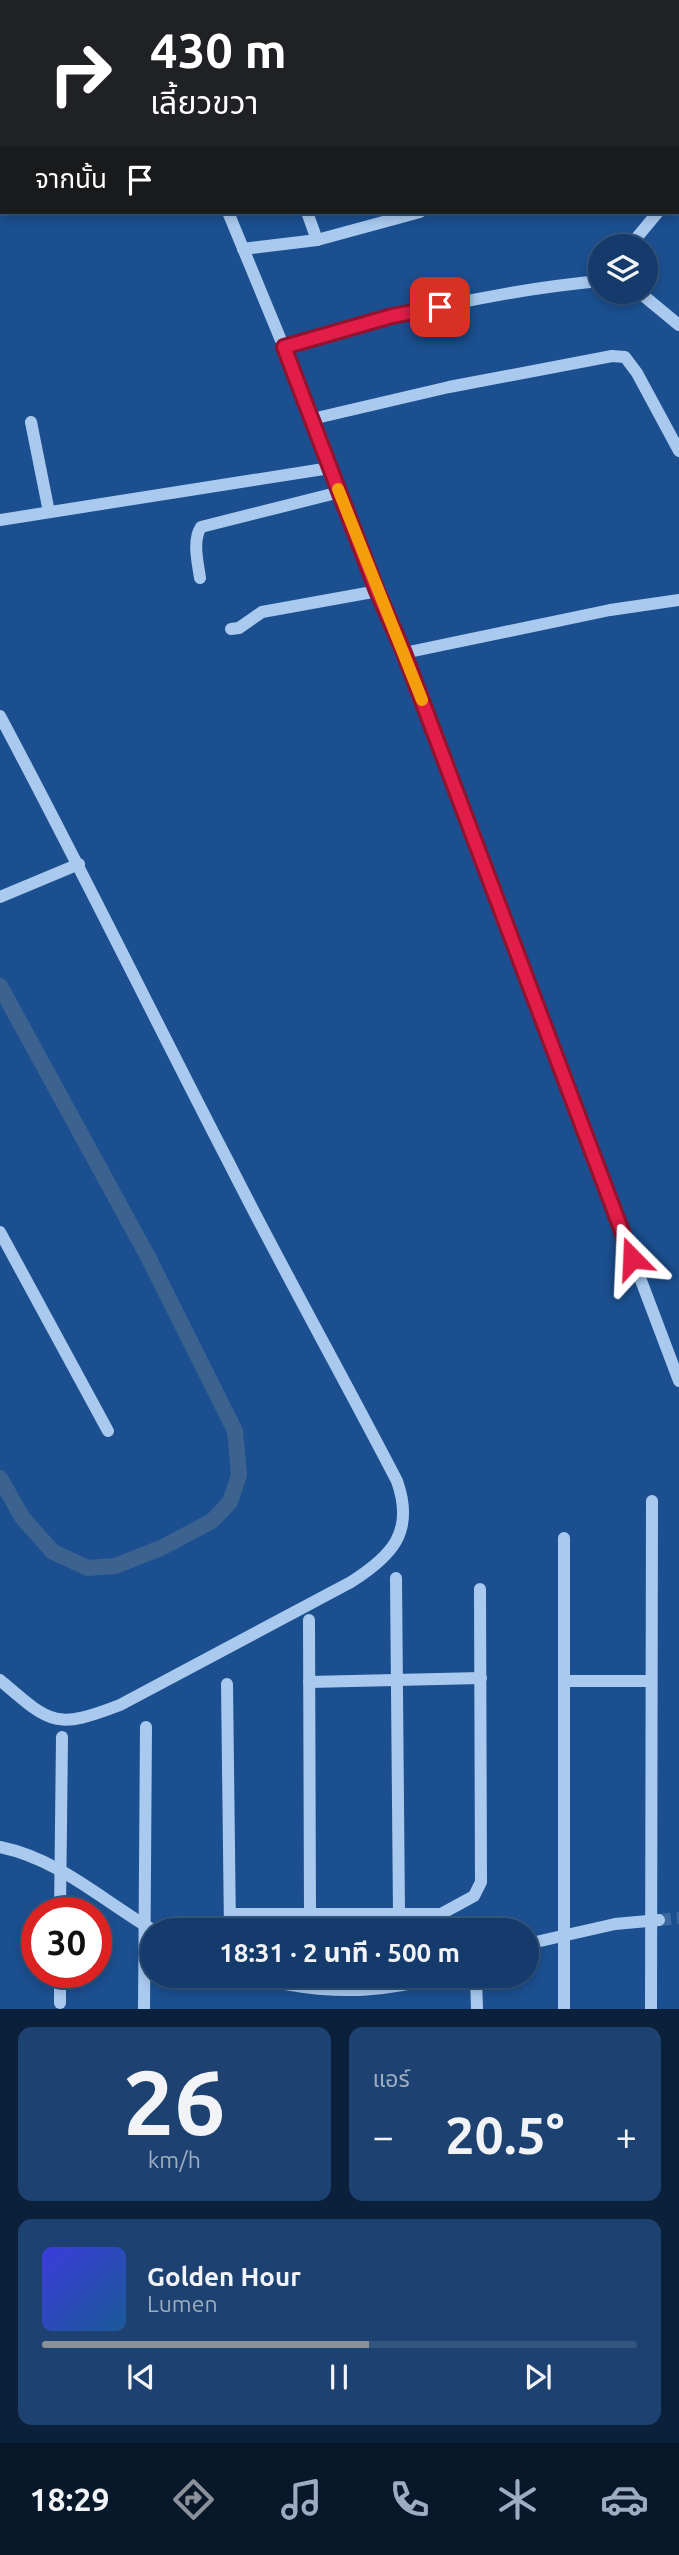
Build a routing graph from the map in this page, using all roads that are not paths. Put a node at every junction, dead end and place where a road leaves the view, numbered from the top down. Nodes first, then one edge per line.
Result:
1 (229, 214) edge
2 (308, 214) edge
3 (412, 214) edge
4 (656, 214) edge
5 (640, 234) edge
6 (317, 240) junction
7 (243, 249) junction
8 (588, 282) edge
9 (654, 304) edge
10 (679, 325) edge
11 (284, 347) junction
12 (312, 419) junction
13 (31, 422) dead end
14 (679, 451) edge
15 (330, 468) junction
16 (340, 492) junction
17 (49, 512) junction
18 (0, 520) edge
19 (200, 578) dead end
20 (377, 591) junction
21 (679, 600) edge
22 (231, 629) dead end
23 (404, 653) junction
24 (0, 716) edge
25 (79, 864) junction
26 (0, 897) edge
27 (0, 1232) edge
28 (679, 1381) edge
29 (108, 1431) dead end
30 (652, 1502) dead end
31 (564, 1538) dead end
32 (396, 1578) dead end
33 (481, 1589) dead end
34 (309, 1620) dead end
35 (481, 1678) junction
36 (0, 1680) edge
37 (397, 1680) junction
38 (564, 1681) junction
39 (651, 1681) junction
40 (309, 1682) junction
41 (227, 1684) dead end
42 (146, 1727) dead end
43 (62, 1737) dead end
44 (0, 1847) edge
45 (59, 1870) junction
46 (60, 1897) edge
47 (230, 1914) junction
48 (310, 1914) junction
49 (399, 1914) junction
50 (441, 1914) junction
51 (149, 1918) edge
52 (230, 1918) edge
53 (444, 1918) edge
54 (655, 1920) junction
55 (140, 1922) edge
56 (563, 1934) junction
57 (539, 1941) edge
58 (60, 1988) edge
59 (145, 1988) edge
60 (308, 1988) edge
61 (376, 1988) edge
62 (475, 1988) edge
63 (60, 2003) dead end
64 (144, 2009) edge
65 (477, 2009) edge
66 (565, 2009) edge
67 (651, 2009) edge

1 - 7 street
2 - 6 street
3 - 6 street
4 - 5 street
6 - 7 street
7 - 11 street
8 - 11 street
9 - 10 street
11 - 12 street
12 - 14 street
12 - 15 street
13 - 17 street
15 - 16 street
15 - 17 street
16 - 19 street
16 - 20 street
17 - 18 street
20 - 22 street
20 - 23 street
21 - 23 street
23 - 28 street
24 - 25 street
25 - 26 street
25 - 36 street
27 - 29 street
30 - 39 street
31 - 38 street
32 - 37 street
33 - 35 street
34 - 40 street
35 - 37 street
35 - 50 street
37 - 40 street
37 - 49 street
38 - 39 street
38 - 56 street
39 - 54 street
40 - 48 street
41 - 47 street
42 - 51 street
43 - 45 street
44 - 45 street
45 - 46 street
45 - 55 street
47 - 48 street
47 - 52 street
48 - 49 street
49 - 50 street
50 - 53 street
54 - 56 street
54 - 67 street
56 - 57 street
56 - 66 street
58 - 63 street
59 - 64 street
60 - 61 street
62 - 65 street

